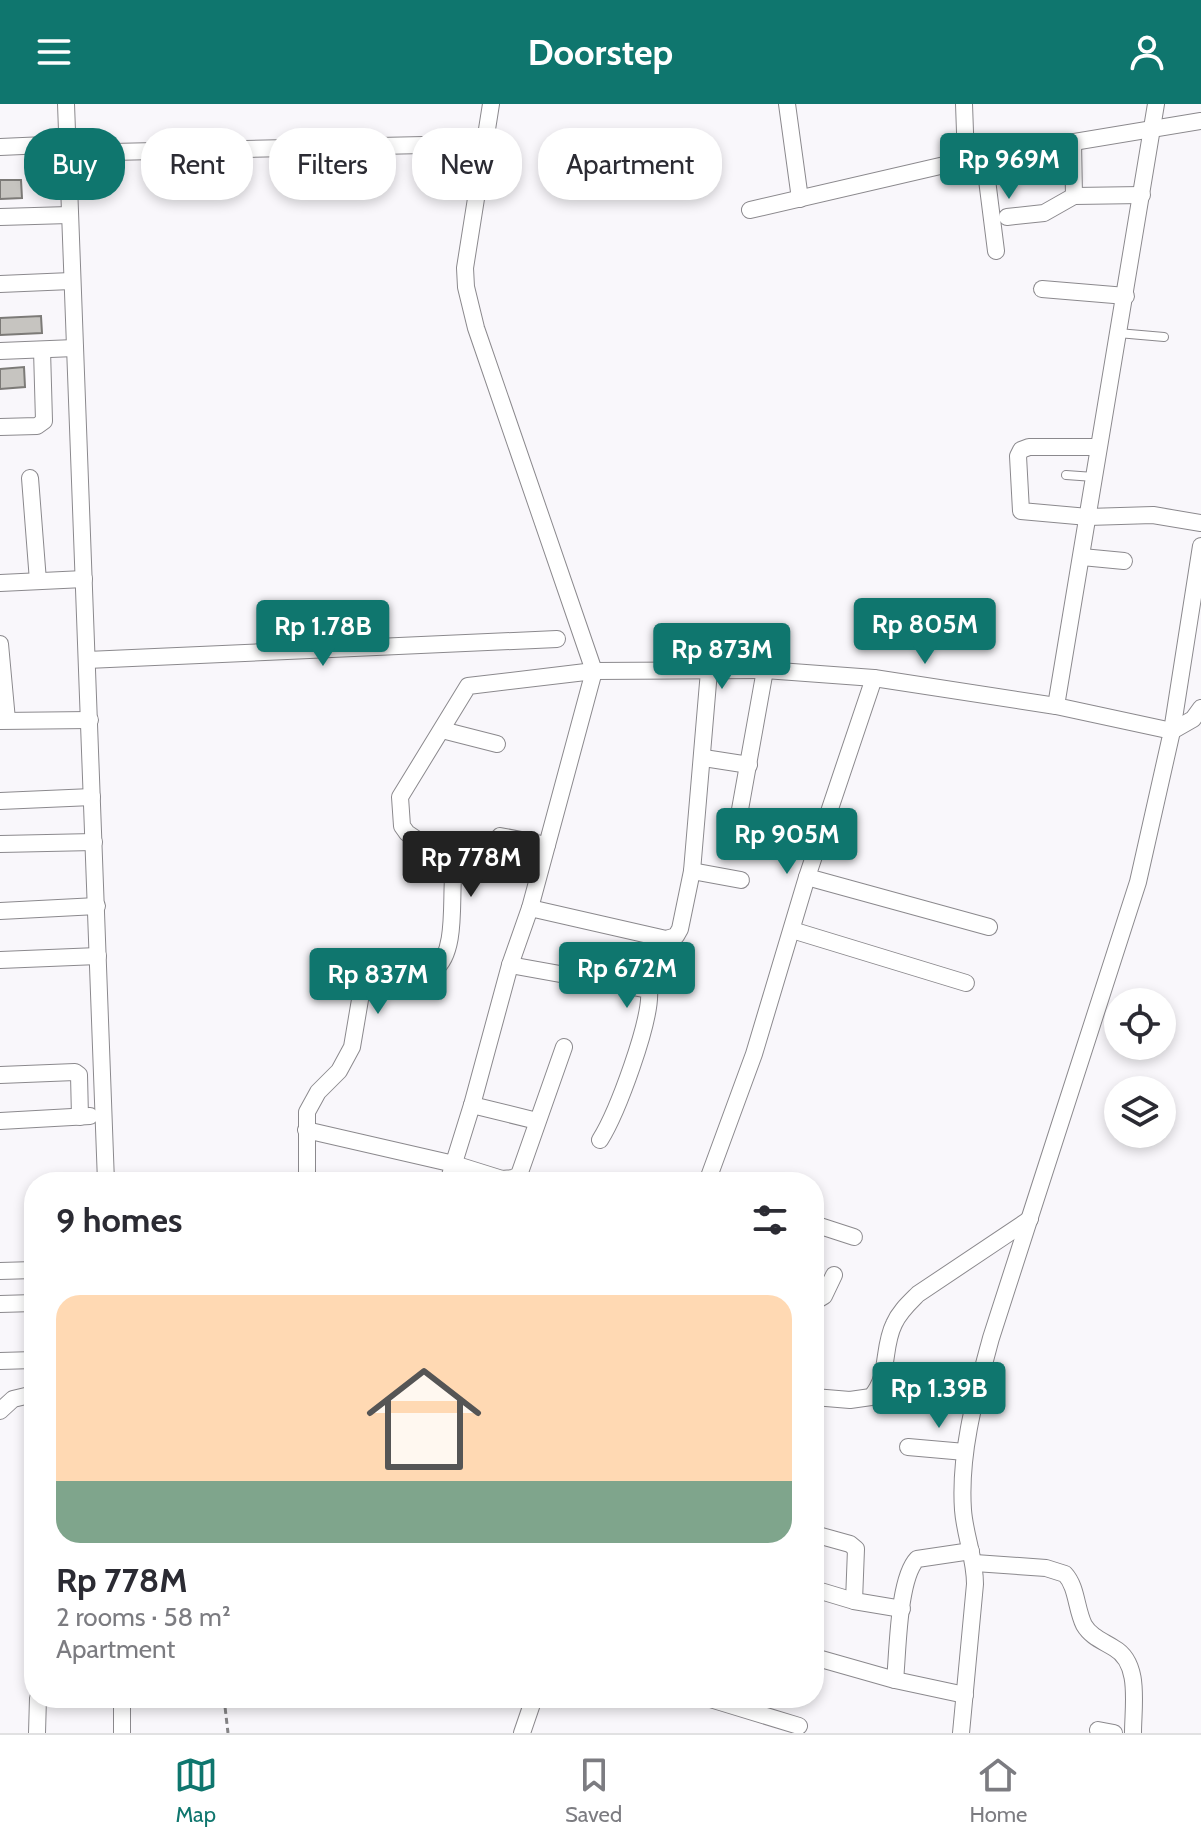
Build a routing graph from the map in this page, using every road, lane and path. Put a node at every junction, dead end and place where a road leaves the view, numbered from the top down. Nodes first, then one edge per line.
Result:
1 (66, 104) edge
2 (491, 104) edge
3 (787, 104) edge
4 (964, 104) edge
5 (1156, 104) edge
6 (1201, 121) edge
7 (67, 128) edge
8 (1151, 130) junction
9 (1073, 142) junction
10 (412, 145) edge
11 (0, 147) edge
12 (24, 147) edge
13 (125, 148) edge
14 (984, 156) junction
15 (966, 160) junction
16 (1142, 195) junction
17 (1074, 196) junction
18 (800, 199) junction
19 (69, 200) edge
20 (750, 210) dead end
21 (69, 215) junction
22 (0, 217) edge
23 (1007, 217) dead end
24 (996, 251) dead end
25 (71, 281) junction
26 (0, 284) edge
27 (1042, 289) dead end
28 (1126, 296) junction
29 (1118, 333) junction
30 (1164, 337) dead end
31 (75, 348) junction
32 (42, 350) junction
33 (0, 351) edge
34 (0, 427) edge
35 (1098, 447) junction
36 (1066, 475) dead end
37 (1094, 477) junction
38 (30, 478) dead end
39 (1088, 517) junction
40 (1201, 523) edge
41 (1201, 546) edge
42 (1082, 557) junction
43 (1124, 561) dead end
44 (84, 579) junction
45 (38, 581) junction
46 (0, 583) edge
47 (557, 639) dead end
48 (0, 644) edge
49 (87, 660) junction
50 (765, 670) junction
51 (594, 671) junction
52 (709, 671) junction
53 (863, 677) junction
54 (1056, 706) junction
55 (1201, 708) edge
56 (4, 720) edge
57 (90, 720) junction
58 (442, 730) junction
59 (1172, 731) junction
60 (497, 744) dead end
61 (704, 758) junction
62 (749, 765) junction
63 (92, 797) junction
64 (0, 801) edge
65 (500, 836) dead end
66 (94, 842) junction
67 (734, 843) dead end
68 (0, 844) edge
69 (547, 845) junction
70 (692, 871) junction
71 (807, 877) junction
72 (741, 880) dead end
73 (97, 906) junction
74 (530, 908) junction
75 (0, 911) edge
76 (989, 927) dead end
77 (792, 930) junction
78 (98, 956) junction
79 (0, 960) edge
80 (510, 965) junction
81 (966, 983) dead end
82 (564, 1047) dead end
83 (0, 1075) edge
84 (472, 1105) junction
85 (103, 1116) junction
86 (80, 1117) junction
87 (0, 1121) edge
88 (537, 1121) junction
89 (306, 1130) junction
90 (600, 1140) dead end
91 (454, 1164) junction
92 (106, 1172) edge
93 (307, 1172) edge
94 (451, 1172) edge
95 (480, 1172) edge
96 (519, 1172) edge
97 (711, 1172) edge
98 (1030, 1219) junction
99 (824, 1227) edge
100 (854, 1237) dead end
101 (24, 1270) edge
102 (0, 1271) edge
103 (834, 1275) dead end
104 (824, 1296) edge
105 (24, 1303) edge
106 (0, 1304) edge
107 (24, 1360) edge
108 (0, 1361) edge
109 (24, 1396) edge
110 (824, 1398) edge
111 (0, 1411) edge
112 (908, 1447) dead end
113 (965, 1452) junction
114 (824, 1537) edge
115 (973, 1557) junction
116 (824, 1592) edge
117 (854, 1601) junction
118 (902, 1609) junction
119 (824, 1660) edge
120 (895, 1680) junction
121 (965, 1695) junction
122 (38, 1708) edge
123 (122, 1708) edge
124 (225, 1708) edge
125 (532, 1708) edge
126 (740, 1708) edge
127 (799, 1726) dead end
128 (526, 1732) edge
129 (37, 1733) edge
130 (122, 1733) edge
131 (228, 1733) edge
132 (961, 1733) edge
133 (1133, 1733) edge

1 - 7 street
2 - 51 street
3 - 18 street
4 - 15 street
5 - 8 street
6 - 8 street
8 - 9 street
8 - 16 street
9 - 14 street
9 - 17 street
10 - 13 street
11 - 12 street
14 - 15 street
14 - 24 street
15 - 18 street
16 - 17 street
16 - 28 street
17 - 23 street
18 - 20 street
19 - 21 street
21 - 22 street
21 - 25 street
25 - 26 street
25 - 31 street
27 - 28 street
28 - 29 street
29 - 30 lane
29 - 35 street
31 - 32 street
31 - 44 street
32 - 33 street
32 - 34 street
35 - 37 street
35 - 39 street
36 - 37 lane
37 - 39 street
38 - 45 street
39 - 40 street
39 - 42 street
41 - 59 street
42 - 43 street
42 - 54 street
44 - 45 street
44 - 49 street
45 - 46 street
47 - 49 street
48 - 56 street
49 - 57 street
50 - 52 street
50 - 53 street
50 - 62 street
51 - 52 street
51 - 58 street
51 - 69 street
52 - 61 street
53 - 54 street
53 - 71 street
54 - 59 street
55 - 59 street
56 - 57 street
57 - 63 street
58 - 60 street
58 - 89 street
59 - 98 street
61 - 62 street
61 - 70 street
62 - 67 street
63 - 64 street
63 - 66 street
65 - 69 street
66 - 68 street
66 - 73 street
69 - 74 street
70 - 72 street
70 - 74 street
71 - 76 street
71 - 77 street
73 - 75 street
73 - 78 street
74 - 80 street
77 - 81 street
77 - 97 street
78 - 79 street
78 - 85 street
80 - 84 street
80 - 90 street
82 - 88 street
83 - 86 street
84 - 88 street
84 - 91 street
85 - 86 street
85 - 92 street
86 - 87 street
88 - 96 street
89 - 91 street
89 - 93 street
91 - 94 street
91 - 95 street
98 - 110 street
98 - 113 street
99 - 100 street
101 - 102 street
103 - 104 street
105 - 106 street
107 - 108 street
109 - 111 street
112 - 113 street
113 - 115 street
114 - 117 street
115 - 118 street
115 - 121 street
115 - 133 street
116 - 117 street
117 - 118 street
118 - 120 street
119 - 120 street
120 - 121 street
121 - 132 street
122 - 129 street
123 - 130 street
124 - 131 path
125 - 128 street
126 - 127 street

